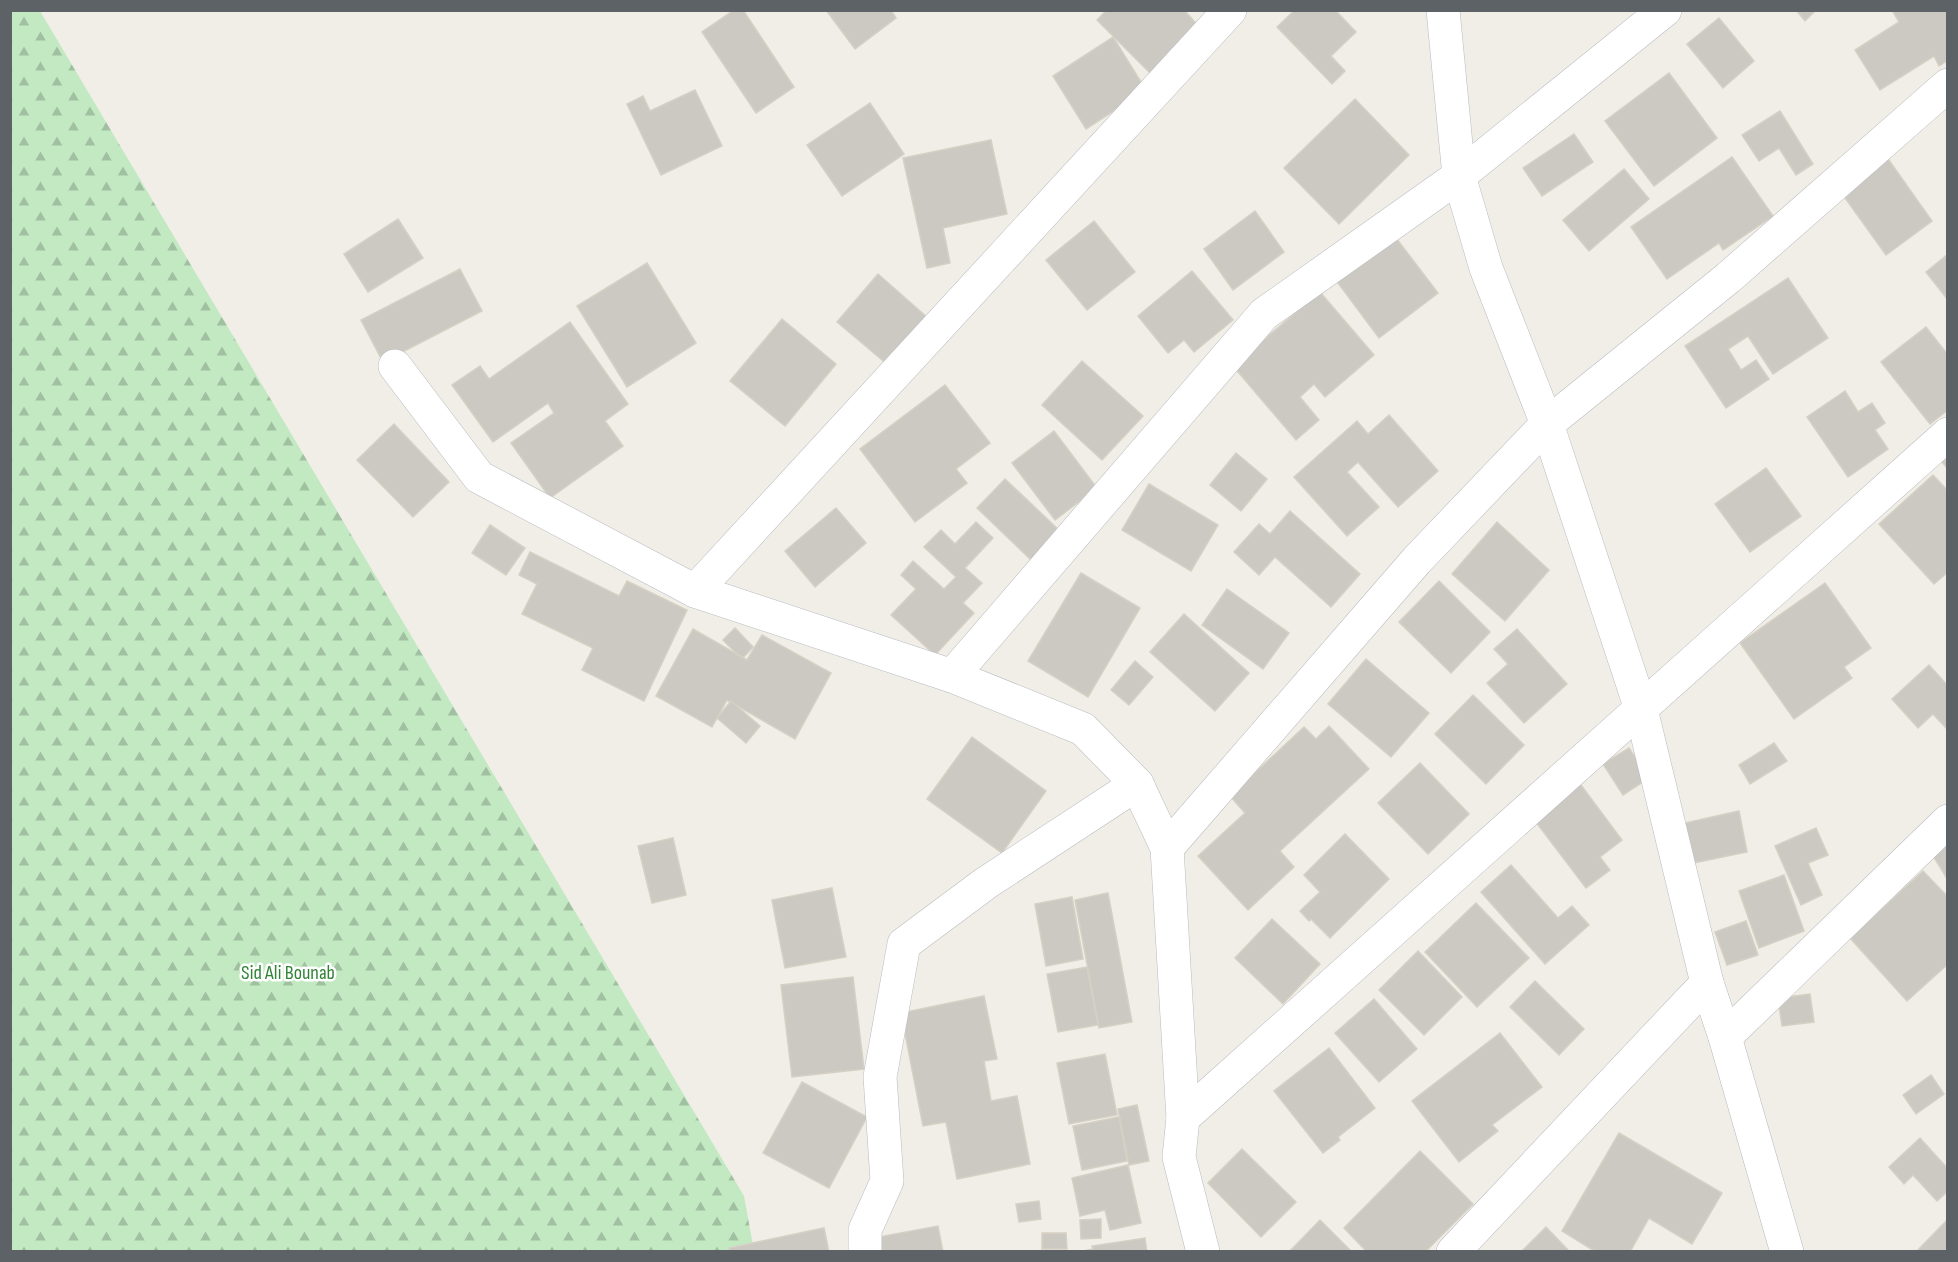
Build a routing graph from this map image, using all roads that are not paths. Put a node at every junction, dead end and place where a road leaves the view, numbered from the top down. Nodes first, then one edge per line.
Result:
1 (1230, 10) edge
2 (1443, 10) edge
3 (1665, 10) edge
4 (1947, 85) edge
5 (1459, 176) junction
6 (395, 366) dead end
7 (1547, 423) junction
8 (1947, 434) edge
9 (695, 591) junction
10 (952, 676) junction
11 (1641, 709) junction
12 (1137, 784) junction
13 (1947, 821) edge
14 (1167, 848) junction
15 (1707, 982) junction
16 (1725, 1036) junction
17 (1183, 1118) junction
18 (865, 1251) edge
19 (1203, 1251) edge
20 (1453, 1251) edge
21 (1787, 1251) edge

1 - 9 street
2 - 5 street
3 - 5 street
4 - 7 street
5 - 7 street
5 - 10 street
6 - 9 street
7 - 11 street
7 - 14 street
8 - 11 street
9 - 10 street
10 - 12 street
11 - 15 street
11 - 17 street
12 - 14 street
12 - 18 street
13 - 16 street
14 - 17 street
15 - 16 street
15 - 20 street
16 - 21 street
17 - 19 street

